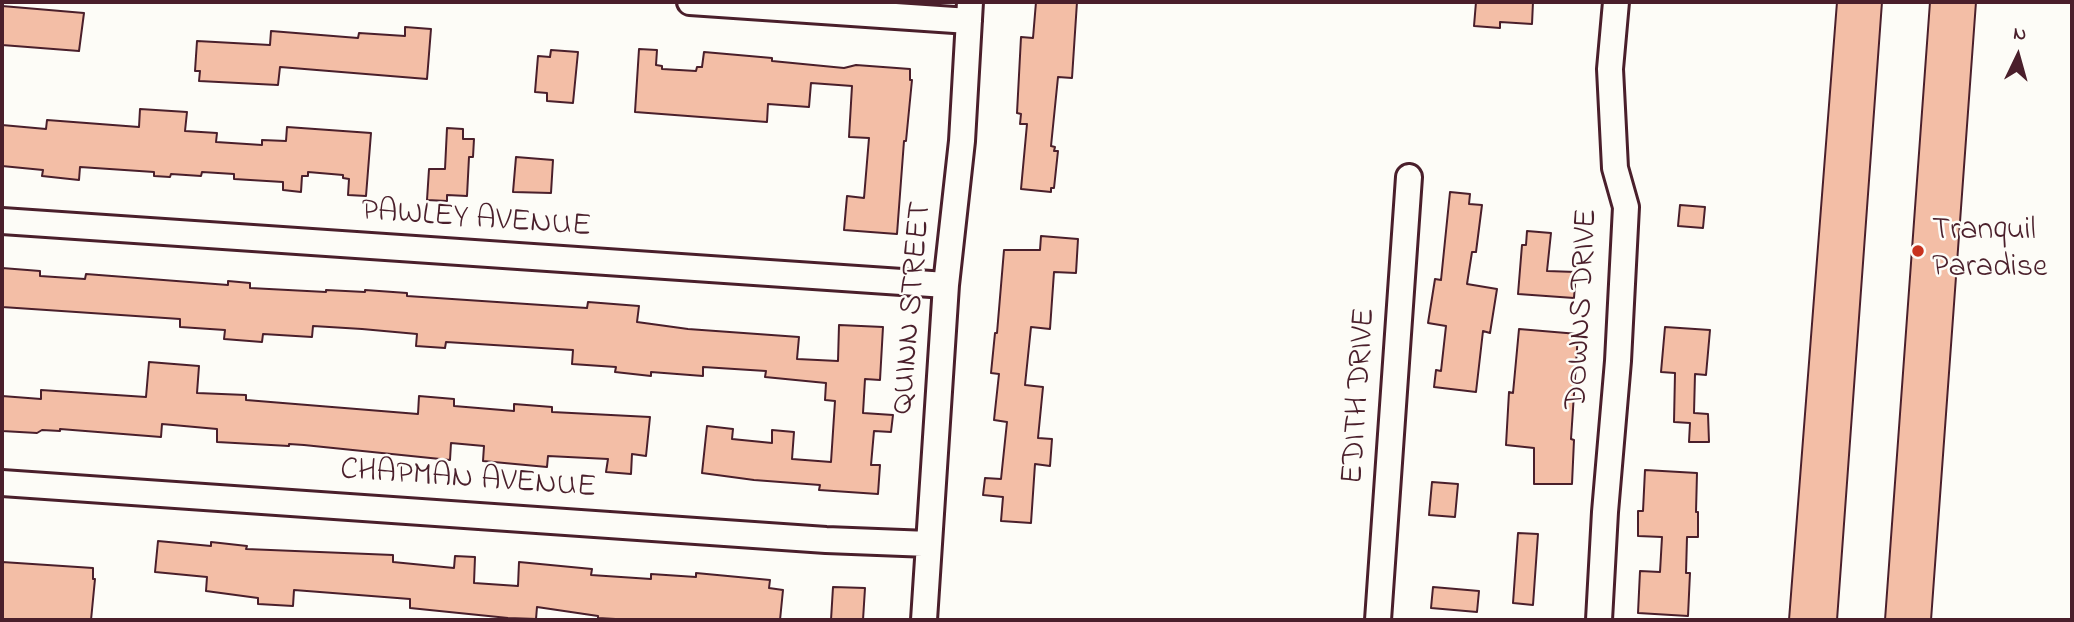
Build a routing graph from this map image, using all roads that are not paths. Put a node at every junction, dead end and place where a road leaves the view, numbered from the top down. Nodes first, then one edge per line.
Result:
1 (690, 2) edge
2 (1616, 2) edge
3 (970, 11) edge
4 (1409, 177) dead end
5 (2, 221) edge
6 (946, 285) junction
7 (2, 483) edge
8 (929, 544) junction
9 (924, 620) edge
10 (1378, 620) edge
11 (1599, 620) edge

1 - 3 street
2 - 11 street, DOWNS DRIVE
3 - 6 street, QUINN STREET
4 - 10 street, EDITH DRIVE
5 - 6 street, PAWLEY AVENUE
6 - 8 street, QUINN STREET
7 - 8 street, CHAPMAN AVENUE
8 - 9 street, QUINN STREET

